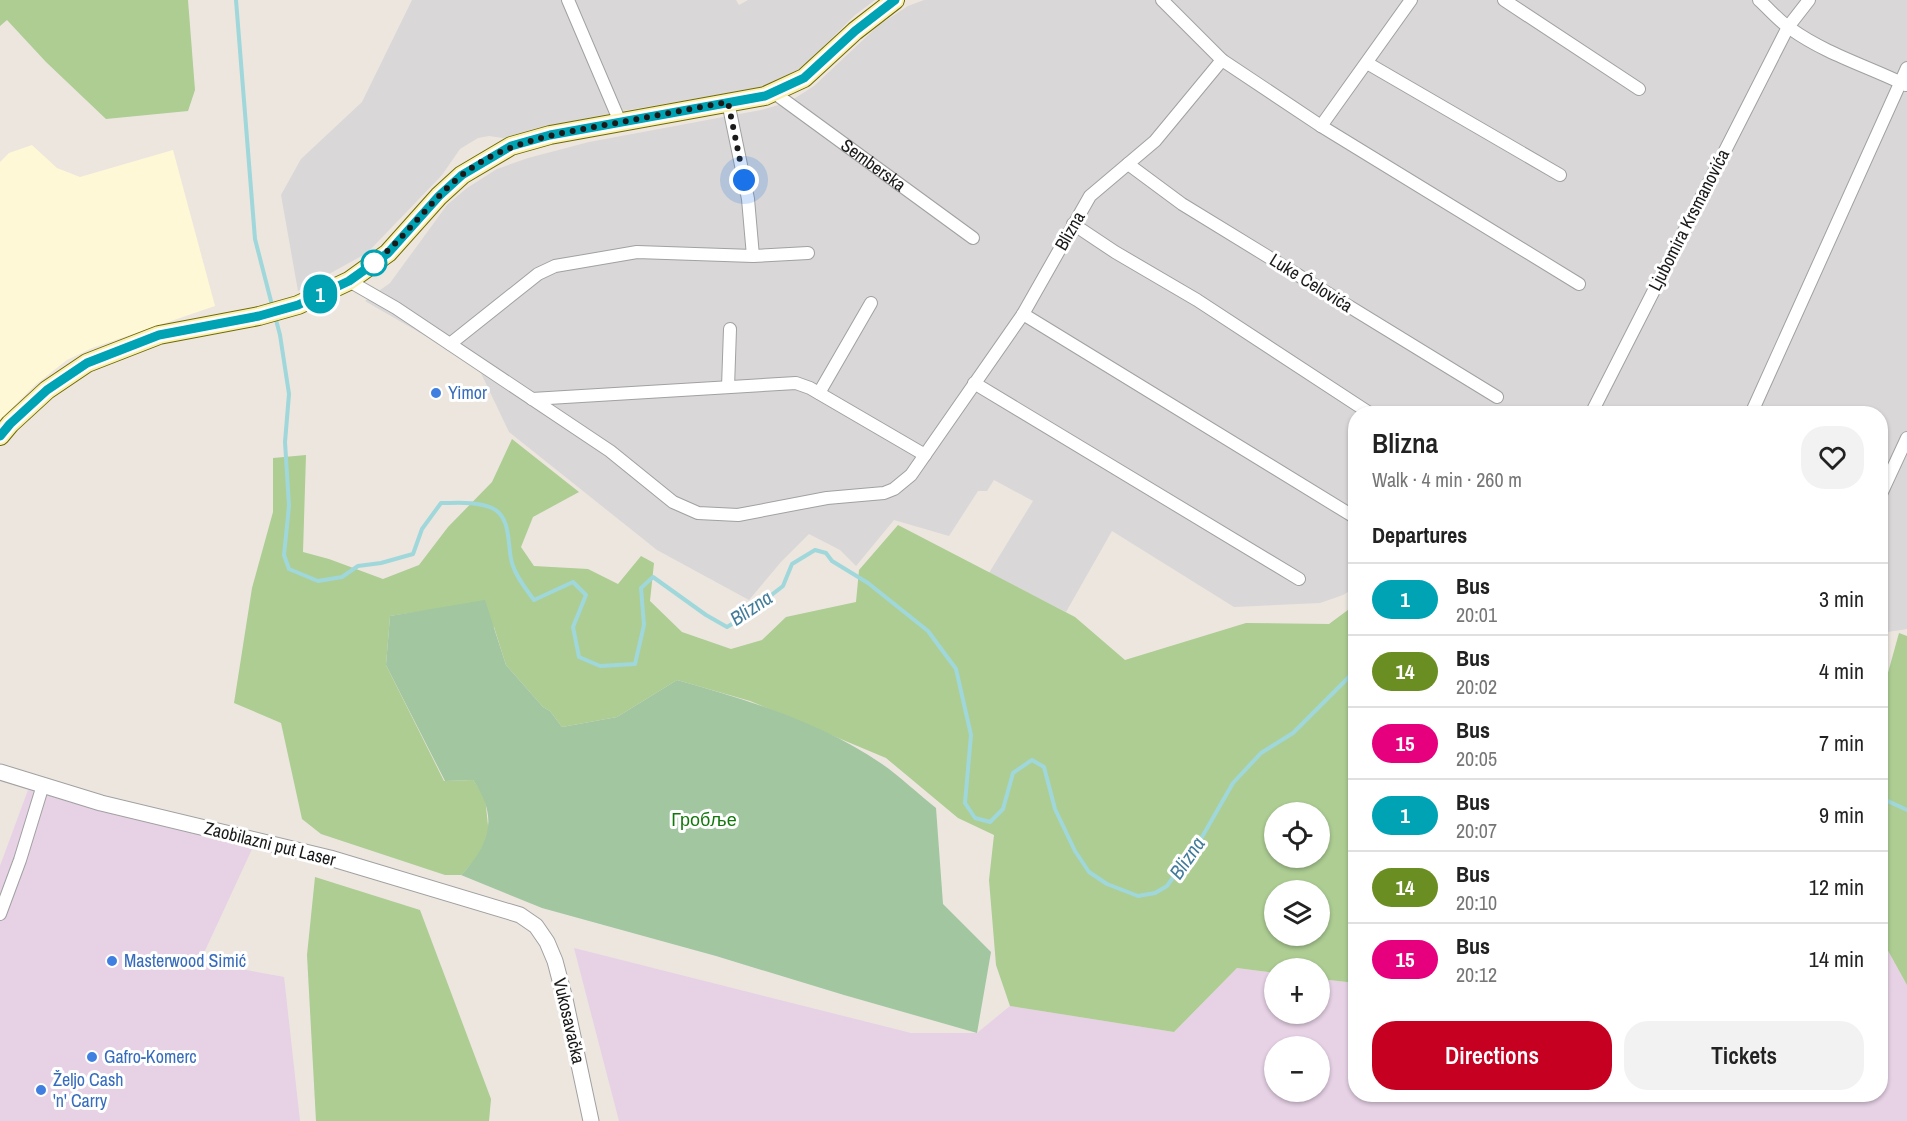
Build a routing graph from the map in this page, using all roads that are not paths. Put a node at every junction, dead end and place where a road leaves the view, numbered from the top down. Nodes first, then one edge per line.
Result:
1 (568, 0) edge
2 (895, 0) edge
3 (1162, 0) edge
4 (1411, 0) edge
5 (1504, 0) edge
6 (1760, 0) edge
7 (1809, 0) edge
8 (1788, 27) junction
9 (1222, 60) junction
10 (1367, 63) junction
11 (1907, 68) edge
12 (1904, 84) edge
13 (1639, 89) dead end
14 (773, 92) junction
15 (728, 102) junction
16 (620, 122) junction
17 (1321, 126) junction
18 (1128, 164) junction
19 (1560, 175) dead end
20 (1073, 224) junction
21 (973, 238) dead end
22 (808, 253) dead end
23 (753, 256) junction
24 (349, 281) junction
25 (1579, 284) dead end
26 (871, 303) dead end
27 (1023, 314) junction
28 (730, 329) dead end
29 (450, 344) junction
30 (974, 383) junction
31 (728, 387) junction
32 (819, 393) junction
33 (1497, 398) dead end
34 (531, 399) junction
35 (1359, 406) edge
36 (1595, 406) edge
37 (1755, 406) edge
38 (0, 436) edge
39 (1907, 438) edge
40 (925, 455) junction
41 (1888, 479) edge
42 (1348, 513) edge
43 (1299, 579) dead end
44 (0, 772) edge
45 (43, 785) junction
46 (0, 914) edge
47 (536, 926) joint
48 (591, 1121) edge

1 - 16 street
2 - 14 main road
3 - 9 street
4 - 10 street
5 - 13 street
6 - 8 street
7 - 8 street, Ljubomira Krsmanovića
8 - 12 street
8 - 36 street, Ljubomira Krsmanovića
9 - 17 street
9 - 18 street, Blizna
10 - 17 street
10 - 19 street
11 - 12 street
12 - 37 street
14 - 15 main road
14 - 21 street, Semberska
15 - 16 main road
15 - 23 street
16 - 24 main road
17 - 25 street
18 - 20 street, Blizna
18 - 33 street, Luke Ćelovića
20 - 27 street, Blizna
20 - 35 street
22 - 23 street
23 - 29 street
24 - 29 street, Blizna
24 - 38 main road
26 - 32 street
27 - 30 street, Blizna
27 - 42 street
28 - 31 street
29 - 34 street, Blizna
30 - 40 street, Blizna
30 - 43 street
31 - 32 street
31 - 34 street
32 - 40 street
34 - 40 street, Blizna
39 - 41 street
44 - 45 street, Zaobilazni put Laser
45 - 46 street
45 - 47 street, Zaobilazni put Laser
47 - 48 street, Vukosavačka

